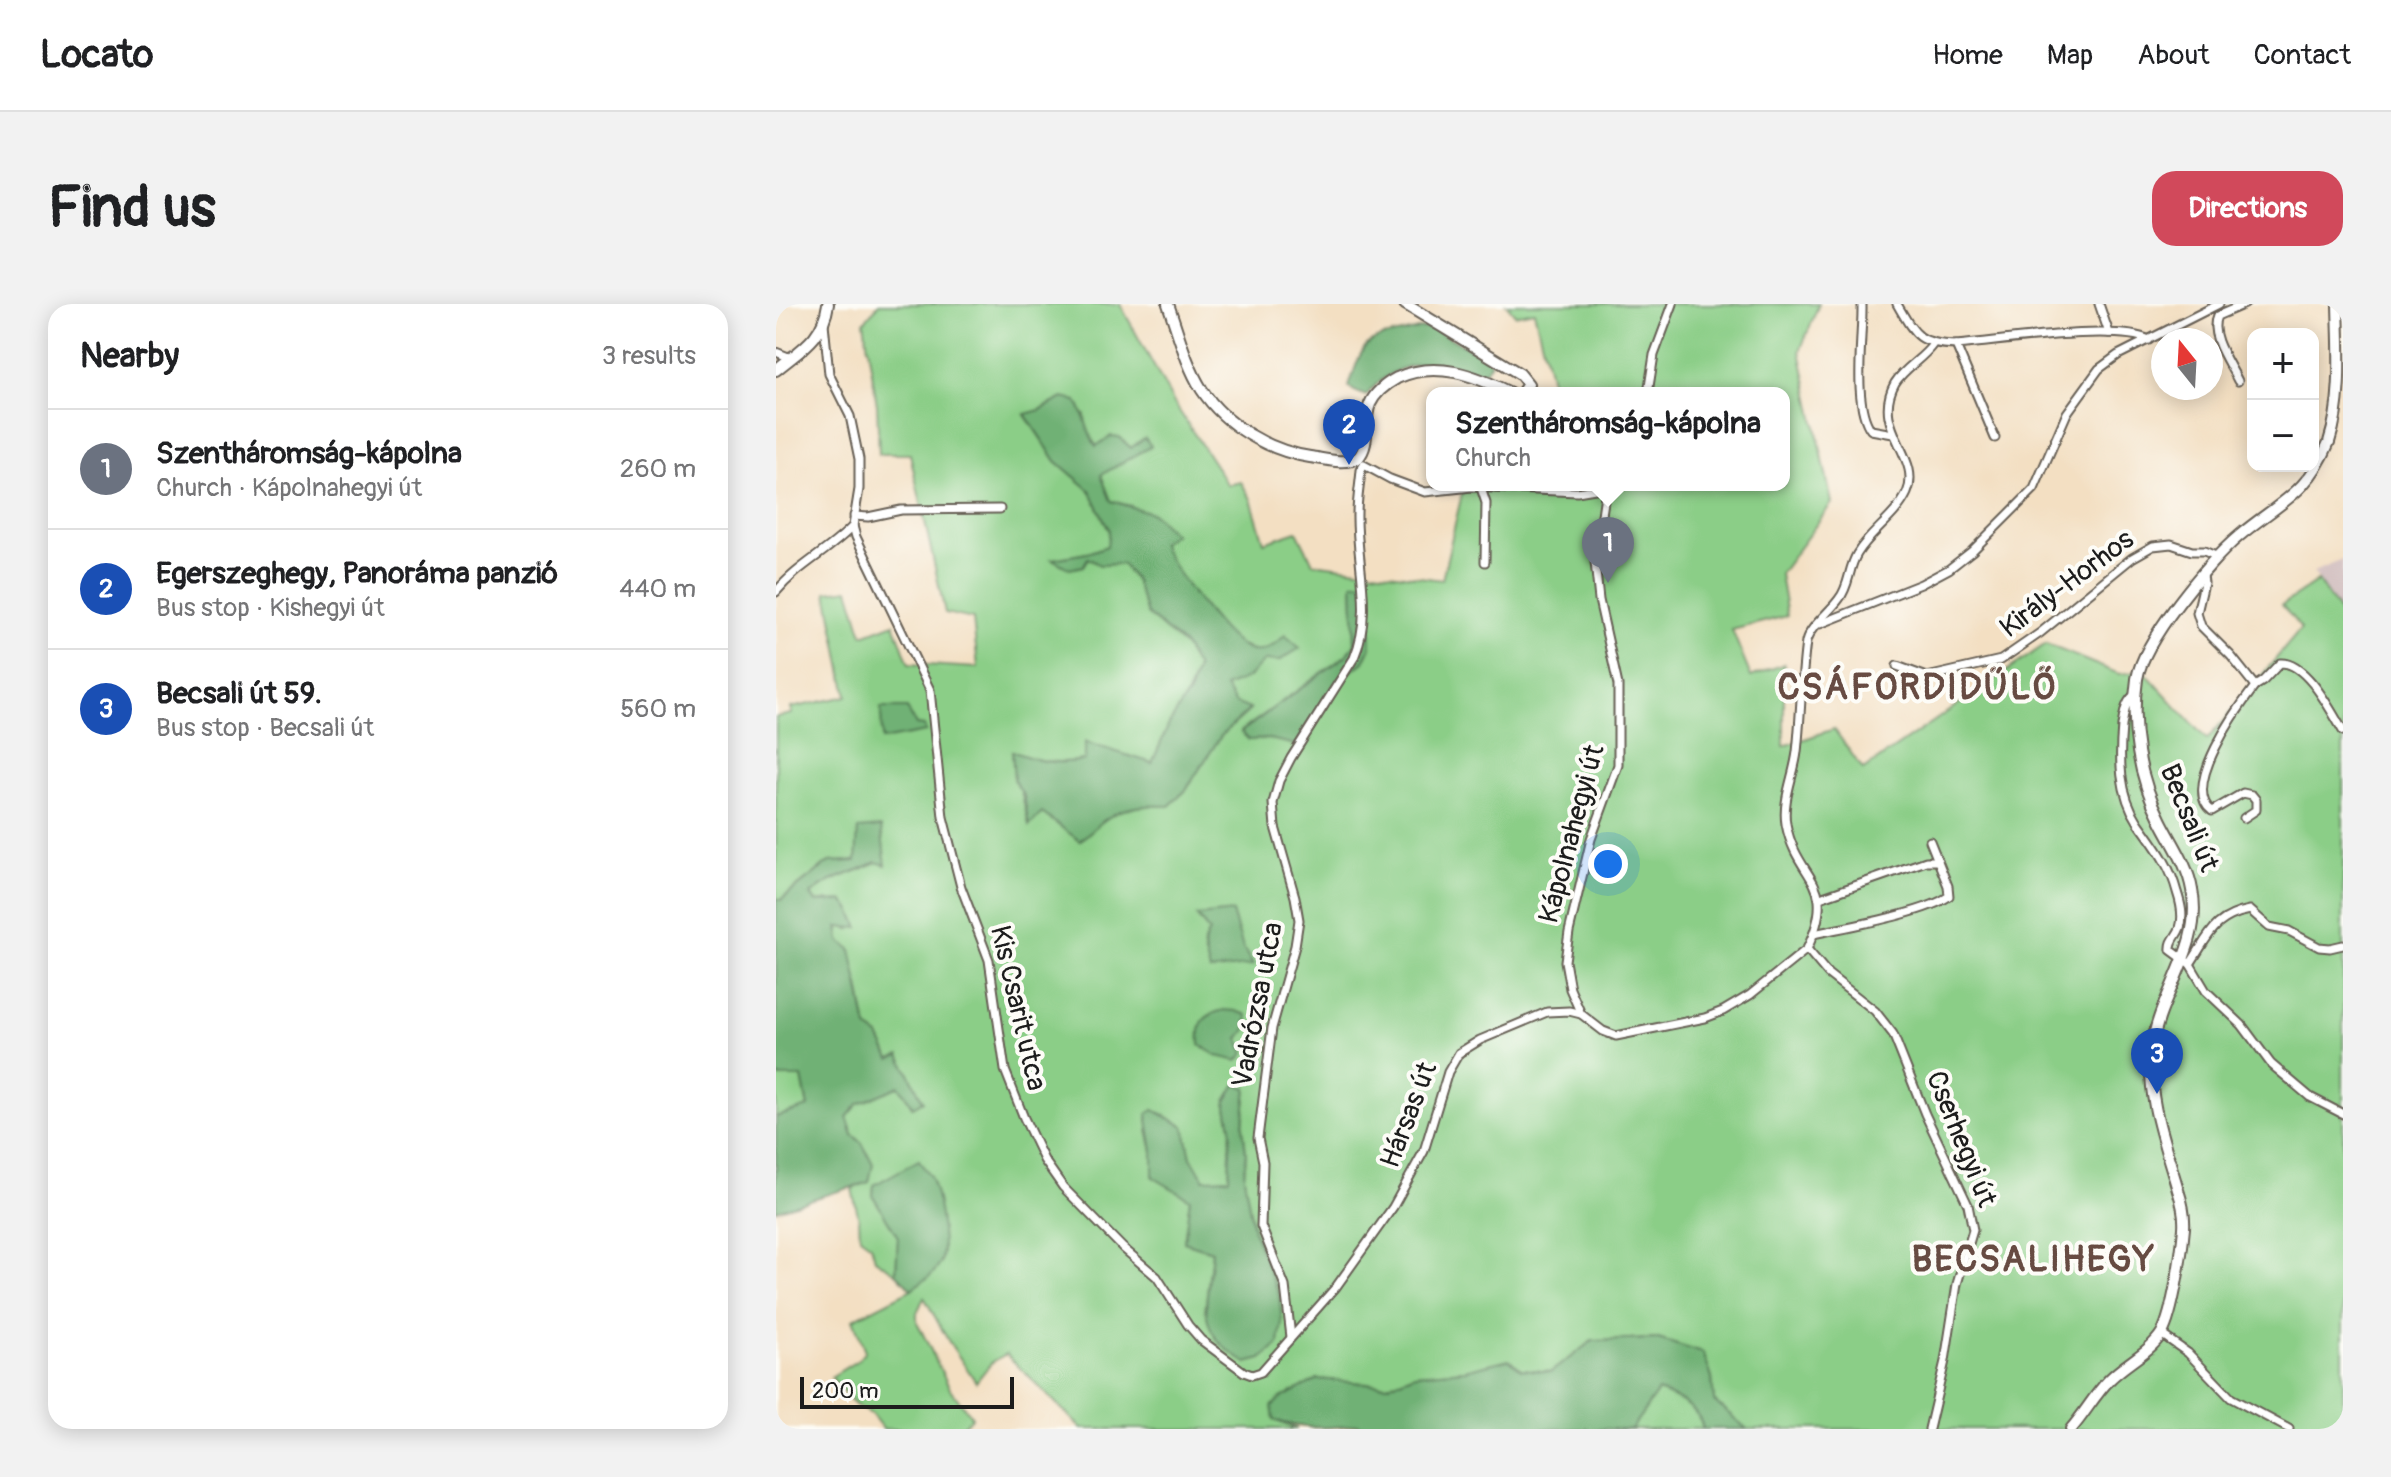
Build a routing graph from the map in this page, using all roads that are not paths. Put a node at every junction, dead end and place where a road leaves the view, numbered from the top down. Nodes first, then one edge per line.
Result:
1 (828, 304) edge
2 (1168, 304) edge
3 (1405, 304) edge
4 (1673, 304) edge
5 (1862, 304) edge
6 (1897, 304) edge
7 (2099, 304) edge
8 (2219, 304) edge
9 (2245, 304) edge
10 (2338, 304) edge
11 (824, 323) junction
12 (2109, 333) junction
13 (2149, 340) junction
14 (1933, 344) junction
15 (1956, 345) junction
16 (776, 352) edge
17 (791, 358) junction
18 (776, 370) edge
19 (2238, 381) dead end
20 (1497, 387) edge
21 (1526, 387) edge
22 (1649, 387) edge
23 (1893, 434) junction
24 (1995, 438) dead end
25 (1361, 462) junction
26 (1439, 491) edge
27 (1482, 491) edge
28 (1553, 491) edge
29 (1583, 491) edge
30 (1607, 491) edge
31 (1000, 509) dead end
32 (854, 516) junction
33 (853, 526) junction
34 (2218, 557) junction
35 (1485, 562) dead end
36 (2203, 575) junction
37 (776, 592) edge
38 (1818, 625) junction
39 (1897, 666) dead end
40 (2255, 686) junction
41 (2136, 694) junction
42 (2343, 731) edge
43 (2244, 818) dead end
44 (1930, 841) dead end
45 (1938, 861) junction
46 (1820, 898) junction
47 (1814, 934) junction
48 (2343, 945) edge
49 (1807, 949) junction
50 (2186, 962) junction
51 (1581, 1014) junction
52 (2343, 1114) edge
53 (2161, 1334) junction
54 (1291, 1337) junction
55 (1929, 1429) edge
56 (2071, 1429) edge
57 (2289, 1429) edge

1 - 11 main road
2 - 25 main road
3 - 21 main road
4 - 22 street
5 - 23 street
6 - 14 street
7 - 12 street
8 - 13 street
9 - 19 street
10 - 34 main road, Becsali út
11 - 17 main road
11 - 32 street
12 - 13 street
12 - 15 street
13 - 38 street
14 - 15 street
14 - 23 street
15 - 24 street
16 - 17 street
17 - 18 main road
20 - 25 main road
23 - 38 street
25 - 26 street
25 - 54 street, Vadrózsa utca
27 - 35 street
28 - 29 street
30 - 51 street, Kápolnahegyi út
31 - 32 street
32 - 33 street
33 - 37 street
33 - 54 street, Kis Csarit utca
34 - 36 main road, Becsali út
34 - 39 street, Király-Horhos
36 - 40 street
36 - 41 main road, Becsali út
38 - 46 street
40 - 42 street
40 - 43 street
41 - 50 main road, Becsali út
41 - 50 street, Becsali út
44 - 45 street
45 - 46 street
45 - 47 street
46 - 47 street
47 - 49 street
48 - 50 street
49 - 51 street
49 - 55 street, Cserhegyi út
50 - 52 street
50 - 53 main road, Becsali út
51 - 54 street, Hársas út
53 - 56 main road
53 - 57 street

